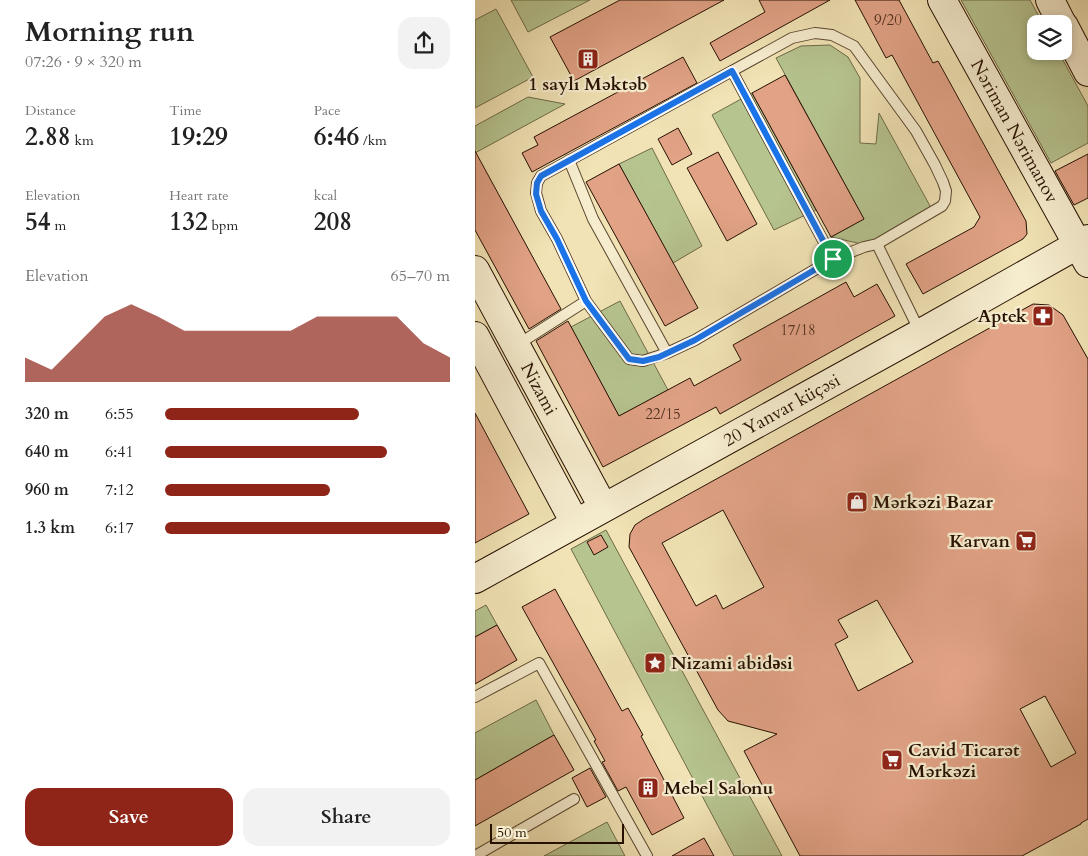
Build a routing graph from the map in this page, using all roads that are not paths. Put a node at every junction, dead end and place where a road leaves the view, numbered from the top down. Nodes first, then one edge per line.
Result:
1 (942, 0) edge
2 (1049, 0) edge
3 (1057, 15) edge
4 (1072, 42) edge
5 (732, 71) junction
6 (1088, 72) edge
7 (569, 160) junction
8 (877, 244) junction
9 (1085, 249) edge
10 (833, 259) junction
11 (475, 270) edge
12 (586, 301) junction
13 (921, 333) junction
14 (475, 336) edge
15 (516, 346) junction
16 (667, 353) junction
17 (603, 508) junction
18 (575, 523) junction
19 (475, 579) edge
20 (475, 697) edge
21 (575, 799) dead end
22 (475, 856) edge
23 (647, 856) edge

1 - 9 street, Nəriman Nərimanov
2 - 3 street
4 - 6 street
5 - 7 lane
5 - 8 lane
5 - 10 lane
7 - 12 lane
7 - 16 lane
8 - 10 lane
8 - 13 lane
9 - 13 street, 20 Yanvar küçəsi
10 - 16 lane
11 - 15 street, Nizami
12 - 15 lane
12 - 16 lane
13 - 17 street, 20 Yanvar küçəsi
14 - 18 street, Nizami
15 - 17 street, Nizami
17 - 18 street, 20 Yanvar küçəsi
18 - 19 street, 20 Yanvar küçəsi
20 - 23 lane
21 - 22 lane

